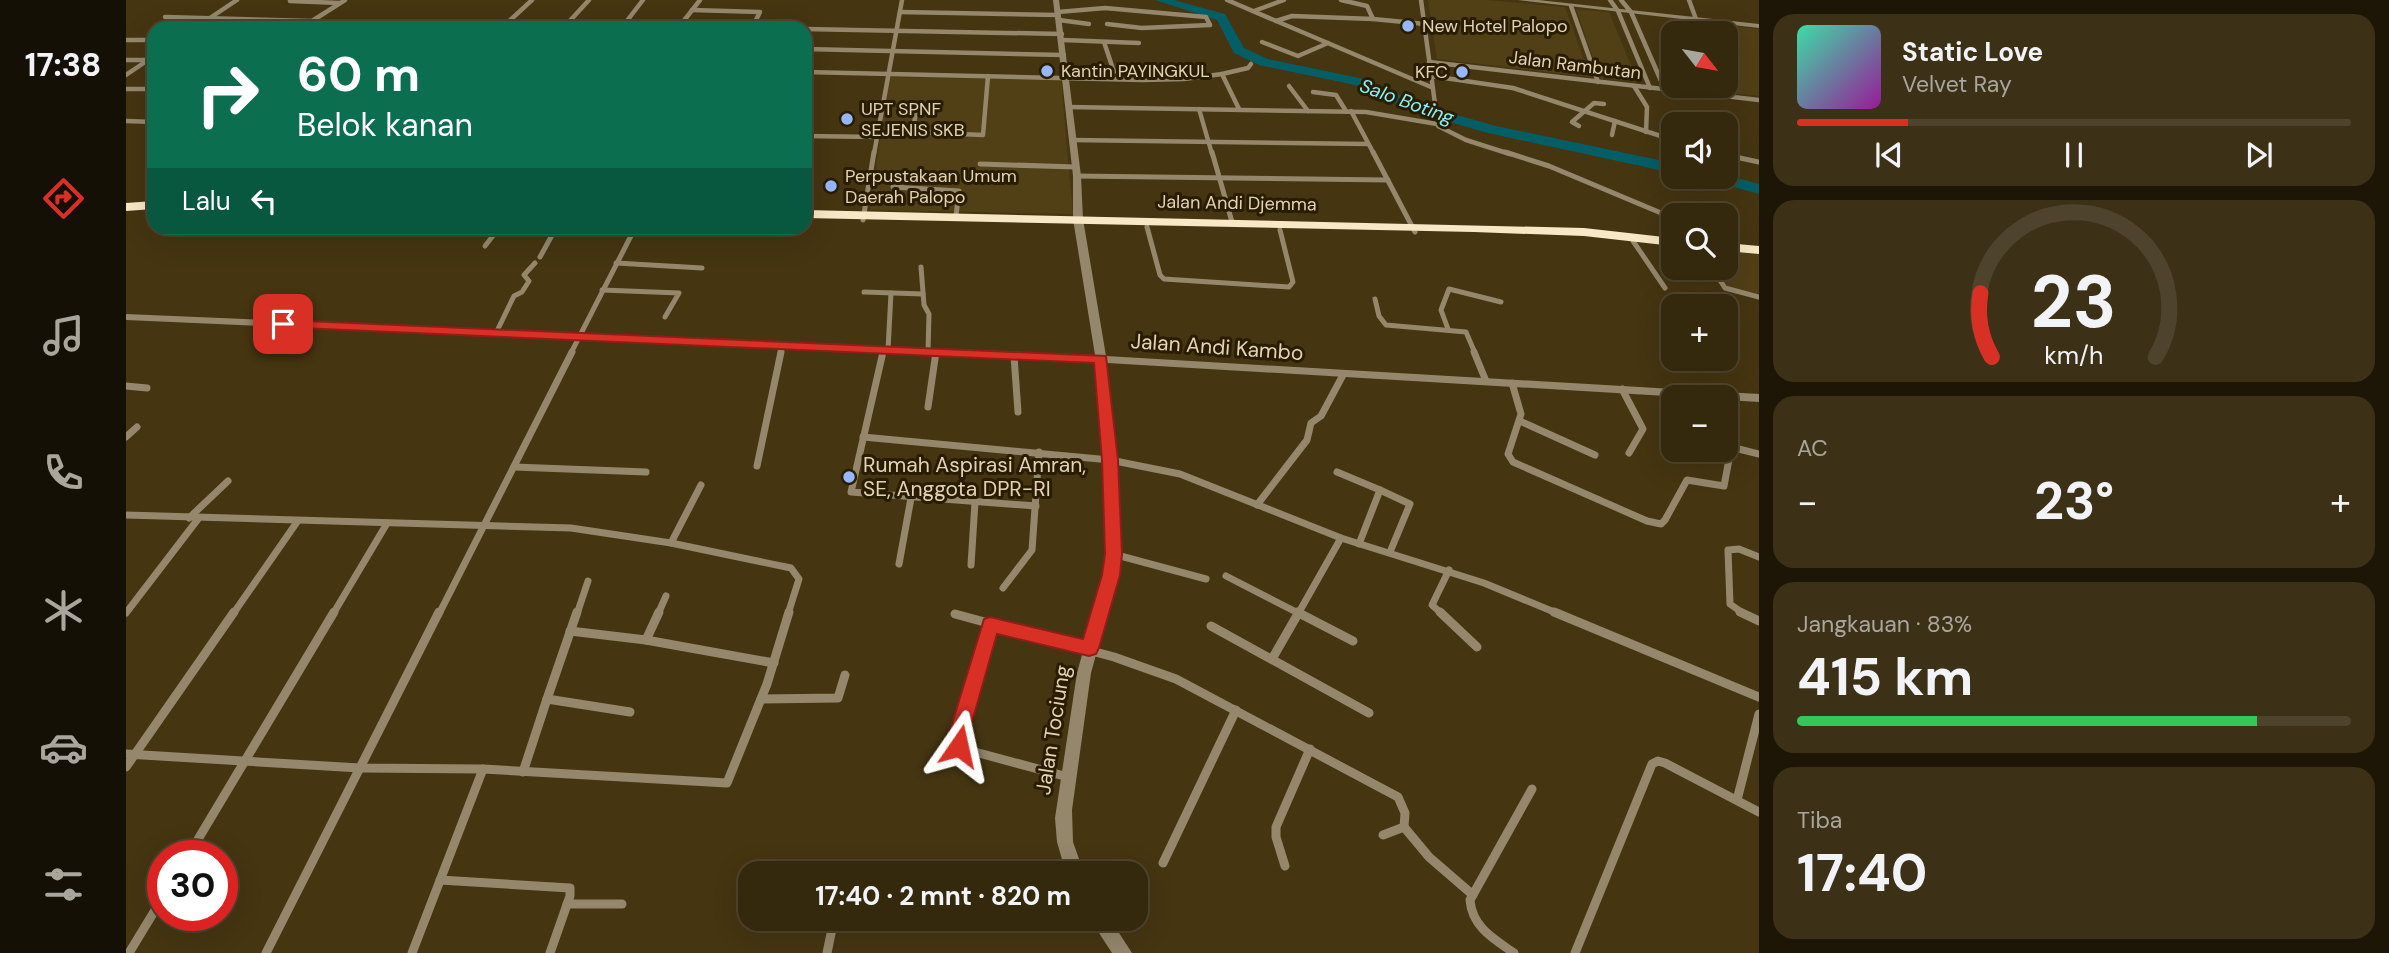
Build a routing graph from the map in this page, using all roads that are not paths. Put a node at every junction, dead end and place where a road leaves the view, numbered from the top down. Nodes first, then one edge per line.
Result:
1 (237, 0) edge
2 (292, 0) edge
3 (532, 0) edge
4 (589, 0) edge
5 (643, 0) edge
6 (700, 0) edge
7 (902, 0) edge
8 (1056, 0) edge
9 (1227, 0) edge
10 (1284, 0) edge
11 (1341, 0) edge
12 (1421, 0) edge
13 (1525, 0) edge
14 (1609, 0) edge
15 (1621, 0) edge
16 (1689, 0) edge
17 (343, 1) edge
18 (1571, 6) junction
19 (692, 10) junction
20 (1618, 10) junction
21 (900, 12) junction
22 (1254, 12) junction
23 (1631, 12) junction
24 (1058, 16) junction
25 (165, 17) dead end
26 (209, 18) junction
27 (1373, 19) junction
28 (1696, 19) junction
29 (205, 21) edge
30 (508, 21) edge
31 (574, 21) edge
32 (627, 21) edge
33 (684, 21) edge
34 (755, 21) edge
35 (1276, 21) junction
36 (1089, 24) dead end
37 (1107, 24) dead end
38 (1425, 24) junction
39 (1759, 26) edge
40 (812, 29) edge
41 (896, 31) junction
42 (1626, 31) junction
43 (1641, 33) junction
44 (1062, 37) junction
45 (126, 40) edge
46 (147, 40) edge
47 (1104, 42) junction
48 (1262, 42) dead end
49 (1139, 43) dead end
50 (1328, 43) junction
51 (812, 49) edge
52 (891, 51) junction
53 (1064, 55) junction
54 (147, 59) edge
55 (126, 60) edge
56 (1637, 60) junction
57 (147, 62) edge
58 (1429, 62) junction
59 (1653, 62) junction
60 (1251, 64) dead end
61 (812, 72) edge
62 (1114, 72) dead end
63 (887, 74) junction
64 (1222, 74) junction
65 (126, 75) edge
66 (988, 76) junction
67 (1431, 76) junction
68 (1066, 77) junction
69 (1661, 81) edge
70 (1598, 82) junction
71 (1289, 86) dead end
72 (1634, 86) junction
73 (1431, 87) junction
74 (1650, 88) junction
75 (126, 89) edge
76 (147, 89) edge
77 (1661, 89) edge
78 (1313, 92) dead end
79 (1738, 98) edge
80 (1759, 100) edge
81 (1604, 104) dead end
82 (1069, 107) junction
83 (1199, 109) junction
84 (1239, 109) junction
85 (916, 110) dead end
86 (1308, 111) junction
87 (1348, 111) junction
88 (1585, 111) junction
89 (126, 121) edge
90 (1615, 121) junction
91 (147, 122) edge
92 (1436, 122) junction
93 (1579, 126) dead end
94 (1646, 132) junction
95 (1612, 135) dead end
96 (812, 136) edge
97 (1661, 136) edge
98 (878, 137) junction
99 (1072, 140) junction
100 (1209, 141) junction
101 (1368, 144) junction
102 (1738, 158) edge
103 (1759, 162) edge
104 (980, 164) dead end
105 (1076, 172) junction
106 (1219, 179) junction
107 (1388, 180) junction
108 (893, 187) dead end
109 (147, 208) edge
110 (126, 209) edge
111 (1661, 213) edge
112 (812, 214) edge
113 (956, 216) junction
114 (863, 217) junction
115 (812, 220) edge
116 (1079, 221) junction
117 (1231, 222) junction
118 (1147, 227) junction
119 (1414, 229) junction
120 (1280, 230) junction
121 (494, 235) edge
122 (552, 235) edge
123 (631, 235) edge
124 (1586, 235) junction
125 (1661, 241) edge
126 (1633, 242) junction
127 (1661, 242) edge
128 (485, 246) dead end
129 (540, 257) dead end
130 (534, 263) dead end
131 (616, 263) junction
132 (921, 267) dead end
133 (702, 268) dead end
134 (1720, 280) edge
135 (1665, 288) dead end
136 (602, 290) junction
137 (863, 292) dead end
138 (891, 293) junction
139 (923, 294) junction
140 (1759, 297) edge
141 (1375, 299) dead end
142 (1501, 302) dead end
143 (665, 317) dead end
144 (127, 318) edge
145 (1448, 329) junction
146 (496, 333) junction
147 (578, 337) junction
148 (782, 345) junction
149 (885, 350) junction
150 (932, 352) junction
151 (1014, 356) junction
152 (1101, 359) junction
153 (1343, 375) junction
154 (1486, 381) junction
155 (1512, 383) junction
156 (126, 386) edge
157 (148, 388) dead end
158 (1622, 389) junction
159 (1759, 398) edge
160 (928, 407) dead end
161 (1018, 412) dead end
162 (1520, 421) junction
163 (136, 428) dead end
164 (126, 437) edge
165 (863, 437) junction
166 (1039, 452) junction
167 (1629, 453) dead end
168 (1759, 454) edge
169 (1595, 455) dead end
170 (1110, 460) junction
171 (757, 466) dead end
172 (514, 467) junction
173 (646, 472) dead end
174 (1337, 472) dead end
175 (228, 481) dead end
176 (701, 485) dead end
177 (1380, 490) junction
178 (911, 498) junction
179 (975, 502) junction
180 (1257, 505) junction
181 (1036, 506) junction
182 (126, 515) edge
183 (189, 518) junction
184 (198, 519) junction
185 (297, 522) junction
186 (484, 524) junction
187 (386, 525) junction
188 (1341, 538) junction
189 (671, 543) junction
190 (1359, 544) junction
191 (1390, 552) junction
192 (1113, 554) junction
193 (1759, 557) edge
194 (899, 564) dead end
195 (971, 565) dead end
196 (1449, 570) junction
197 (1226, 576) dead end
198 (1206, 579) dead end
199 (588, 581) dead end
200 (1003, 588) dead end
201 (666, 596) dead end
202 (126, 612) edge
203 (1298, 613) junction
204 (955, 614) dead end
205 (1759, 621) edge
206 (990, 624) junction
207 (1211, 626) dead end
208 (570, 631) junction
209 (646, 640) junction
210 (1353, 641) dead end
211 (1477, 646) dead end
212 (1089, 648) junction
213 (1272, 659) junction
214 (774, 663) junction
215 (845, 675) dead end
216 (1759, 697) edge
217 (547, 699) junction
218 (761, 699) junction
219 (1236, 710) junction
220 (629, 712) dead end
221 (1369, 713) dead end
222 (1759, 714) edge
223 (1310, 748) junction
224 (131, 754) edge
225 (246, 760) junction
226 (126, 767) edge
227 (360, 768) junction
228 (483, 769) junction
229 (523, 772) junction
230 (1068, 777) junction
231 (1532, 789) dead end
232 (1737, 800) junction
233 (1759, 812) edge
234 (1404, 827) junction
235 (1383, 835) dead end
236 (198, 840) edge
237 (1070, 861) edge
238 (1163, 863) dead end
239 (1285, 866) dead end
240 (440, 880) junction
241 (1473, 895) junction
242 (567, 904) junction
243 (622, 904) dead end
244 (147, 923) edge
245 (832, 931) edge
246 (1108, 931) edge
247 (129, 953) edge
248 (266, 953) edge
249 (412, 953) edge
250 (550, 953) edge
251 (827, 953) edge
252 (1123, 953) edge
253 (1514, 953) edge
254 (1575, 953) edge

1 - 26 street
2 - 17 street
3 - 30 street
4 - 31 street
5 - 32 street
6 - 19 street
7 - 21 street
8 - 24 street, Jalan Tociung
9 - 22 street
10 - 22 street
11 - 27 street
12 - 38 street
13 - 18 street
14 - 20 street
15 - 23 street
16 - 28 street
17 - 26 street
18 - 20 street
18 - 70 street
19 - 33 street
19 - 34 street
20 - 23 street
20 - 42 street
21 - 24 street
21 - 41 street
22 - 35 street
23 - 28 street
23 - 43 street
24 - 36 street
24 - 37 street
24 - 44 street, Jalan Tociung
25 - 26 street
26 - 29 street
27 - 35 street
27 - 38 street
28 - 39 street
35 - 50 street
38 - 58 street
40 - 41 street
41 - 44 street
41 - 52 street
42 - 43 street
42 - 56 street
43 - 59 street
44 - 47 street
44 - 53 street, Jalan Tociung
45 - 46 street
47 - 49 street
47 - 62 street
48 - 50 street
50 - 73 street
51 - 52 street
52 - 53 street
52 - 63 street
53 - 68 street, Jalan Tociung
54 - 55 street
56 - 59 street
56 - 74 street
57 - 65 street
58 - 67 street
58 - 70 street, Jalan Rambutan
59 - 69 street
60 - 64 street
61 - 63 street
63 - 66 street
63 - 98 street
64 - 68 street
64 - 84 street
66 - 68 street
66 - 85 street
67 - 73 street
67 - 88 street
68 - 82 street, Jalan Tociung
70 - 72 street, Jalan Rambutan
71 - 86 street
72 - 74 street, Jalan Rambutan
72 - 94 street
73 - 92 street
74 - 77 street, Jalan Rambutan
75 - 76 street
78 - 87 street
79 - 80 street, Jalan Rambutan
81 - 88 street
82 - 83 street
82 - 99 street, Jalan Tociung
83 - 84 street
83 - 100 street
84 - 86 street
86 - 87 street
87 - 92 street
87 - 101 street
88 - 90 street
88 - 93 street
89 - 91 street
90 - 94 street
90 - 95 street
92 - 111 street
94 - 97 street
96 - 98 street
98 - 114 street
99 - 100 street
99 - 105 street, Jalan Tociung
100 - 101 street
100 - 106 street
101 - 107 street
102 - 103 street
104 - 105 street
105 - 106 street
105 - 116 street, Jalan Tociung
106 - 107 street
106 - 117 street
107 - 119 street
108 - 113 street
109 - 110 highway
112 - 114 highway, Jalan Andi Djemma
113 - 114 highway, Jalan Andi Djemma
113 - 116 highway, Jalan Andi Djemma
114 - 115 highway, Jalan Andi Djemma
114 - 116 highway, Jalan Andi Djemma
116 - 117 highway, Jalan Andi Djemma
116 - 118 highway, Jalan Andi Djemma
116 - 152 street, Jalan Tociung
117 - 119 highway, Jalan Andi Djemma
118 - 120 highway, Jalan Andi Djemma
118 - 120 street
119 - 120 highway, Jalan Andi Djemma
119 - 124 highway, Jalan Andi Djemma
121 - 128 street
122 - 129 street
123 - 131 street
124 - 125 highway, Jalan Andi Djemma
124 - 126 highway, Jalan Andi Djemma
126 - 127 highway, Jalan Andi Djemma
126 - 135 street
130 - 146 street
131 - 133 street
131 - 136 street
132 - 139 street
134 - 140 street
136 - 143 street
136 - 147 street
137 - 138 street
138 - 139 street
138 - 149 street
139 - 150 street
141 - 145 street
142 - 145 street
144 - 146 street, Jalan Andi Kambo
145 - 154 street
146 - 147 street, Jalan Andi Kambo
147 - 148 street, Jalan Andi Kambo
147 - 172 street
148 - 149 street, Jalan Andi Kambo
148 - 171 street
149 - 150 street, Jalan Andi Kambo
149 - 165 street
150 - 151 street, Jalan Andi Kambo
150 - 160 street
151 - 152 street, Jalan Andi Kambo
151 - 161 street
152 - 153 street, Jalan Andi Kambo
152 - 170 street, Jalan Tociung
153 - 154 street, Jalan Andi Kambo
153 - 180 street
154 - 155 street, Jalan Andi Kambo
155 - 158 street, Jalan Andi Kambo
155 - 162 street
156 - 157 street
158 - 159 street, Jalan Andi Kambo
158 - 167 street
162 - 168 street
162 - 169 street
163 - 164 street
165 - 166 street
165 - 178 street
166 - 170 street
166 - 181 street
170 - 180 street
170 - 192 street, Jalan Tociung
172 - 173 street
172 - 186 street
174 - 177 street
175 - 183 street
176 - 189 street
177 - 190 street
177 - 191 street
178 - 179 street
178 - 194 street
179 - 181 street
179 - 195 street
180 - 188 street
181 - 200 street
182 - 183 street
183 - 184 street
184 - 185 street
184 - 202 street
185 - 187 street
185 - 224 street
186 - 187 street
186 - 189 street
186 - 227 street
187 - 225 street
188 - 190 street
188 - 203 street
189 - 214 street
190 - 191 street
191 - 196 street
192 - 198 street
192 - 212 street, Jalan Tociung
193 - 205 street
196 - 211 street
196 - 216 street
197 - 203 street
199 - 208 street
201 - 209 street
203 - 210 street
203 - 213 street
204 - 206 street
206 - 212 street
206 - 230 street
207 - 213 street
208 - 209 street
208 - 217 street
209 - 214 street
212 - 219 street
212 - 230 street, Jalan Tociung
213 - 221 street
214 - 218 street
215 - 218 street
217 - 220 street
217 - 229 street
218 - 229 street
219 - 223 street
219 - 238 street
222 - 232 street
223 - 234 street
223 - 239 street
224 - 225 street
224 - 226 street
225 - 227 street
225 - 236 street
227 - 228 street
227 - 248 street
228 - 229 street
228 - 240 street
230 - 237 street, Jalan Tociung
231 - 241 street
232 - 233 street
232 - 254 street
234 - 235 street
234 - 241 street
240 - 242 street
240 - 249 street
241 - 253 street
242 - 243 street
242 - 250 street
244 - 247 street
245 - 251 street
246 - 252 street

